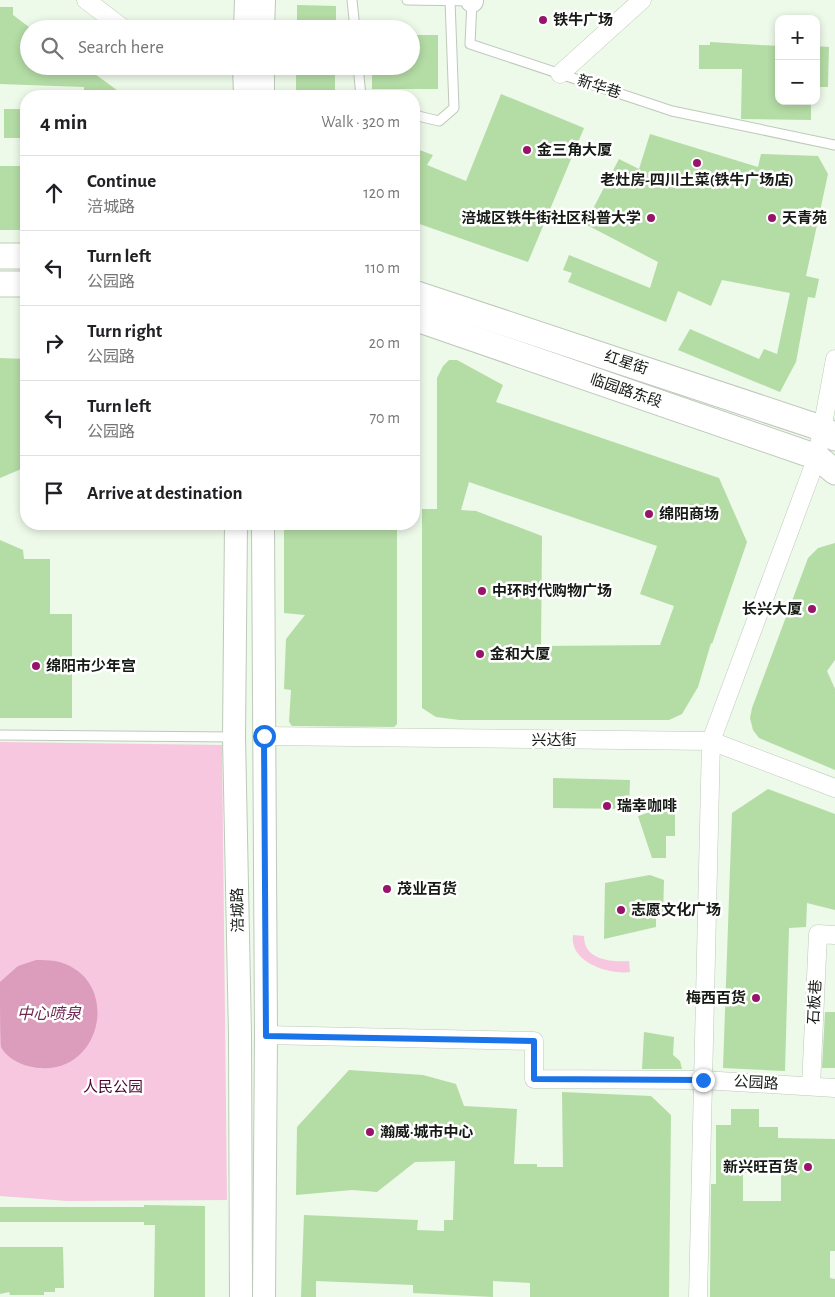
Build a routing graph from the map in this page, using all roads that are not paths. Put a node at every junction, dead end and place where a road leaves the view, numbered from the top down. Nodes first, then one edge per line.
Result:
1 (86, 0) edge
2 (246, 0) edge
3 (264, 0) edge
4 (352, 0) edge
5 (408, 0) edge
6 (465, 0) edge
7 (642, 0) edge
8 (112, 20) edge
9 (245, 20) edge
10 (263, 20) edge
11 (354, 20) edge
12 (560, 74) junction
13 (244, 75) edge
14 (263, 75) edge
15 (359, 75) edge
16 (245, 90) edge
17 (263, 90) edge
18 (360, 90) edge
19 (420, 116) edge
20 (835, 145) edge
21 (0, 256) edge
22 (20, 256) edge
23 (0, 284) edge
24 (20, 284) edge
25 (420, 295) edge
26 (420, 320) edge
27 (835, 359) edge
28 (829, 433) edge
29 (826, 465) edge
30 (236, 530) edge
31 (263, 530) edge
32 (0, 735) edge
33 (264, 736) junction
34 (234, 737) junction
35 (711, 741) junction
36 (835, 788) edge
37 (835, 935) edge
38 (266, 1036) junction
39 (703, 1080) junction
40 (810, 1086) junction
41 (835, 1088) edge
42 (241, 1297) edge
43 (264, 1297) edge
44 (698, 1297) edge

1 - 8 street
2 - 9 street
3 - 10 street
4 - 11 lane
5 - 6 lane
6 - 12 lane, 新华巷
6 - 19 lane
7 - 12 street
12 - 20 lane, 新华巷
13 - 16 street
14 - 17 street
15 - 18 lane
21 - 22 main road
23 - 24 main road
25 - 28 main road, 红星街
26 - 29 main road, 临园路东段
27 - 28 street
28 - 29 street
29 - 35 street
30 - 34 street, 涪城路
31 - 33 street, 涪城路
32 - 34 lane
33 - 35 street, 兴达街
33 - 38 street, 涪城路
34 - 42 street, 涪城路
35 - 36 street, 兴达街
35 - 39 street
37 - 40 street, 石板巷
38 - 39 street, 公园路
38 - 43 street, 涪城路
39 - 40 street, 公园路
39 - 44 street
40 - 41 street, 公园路

